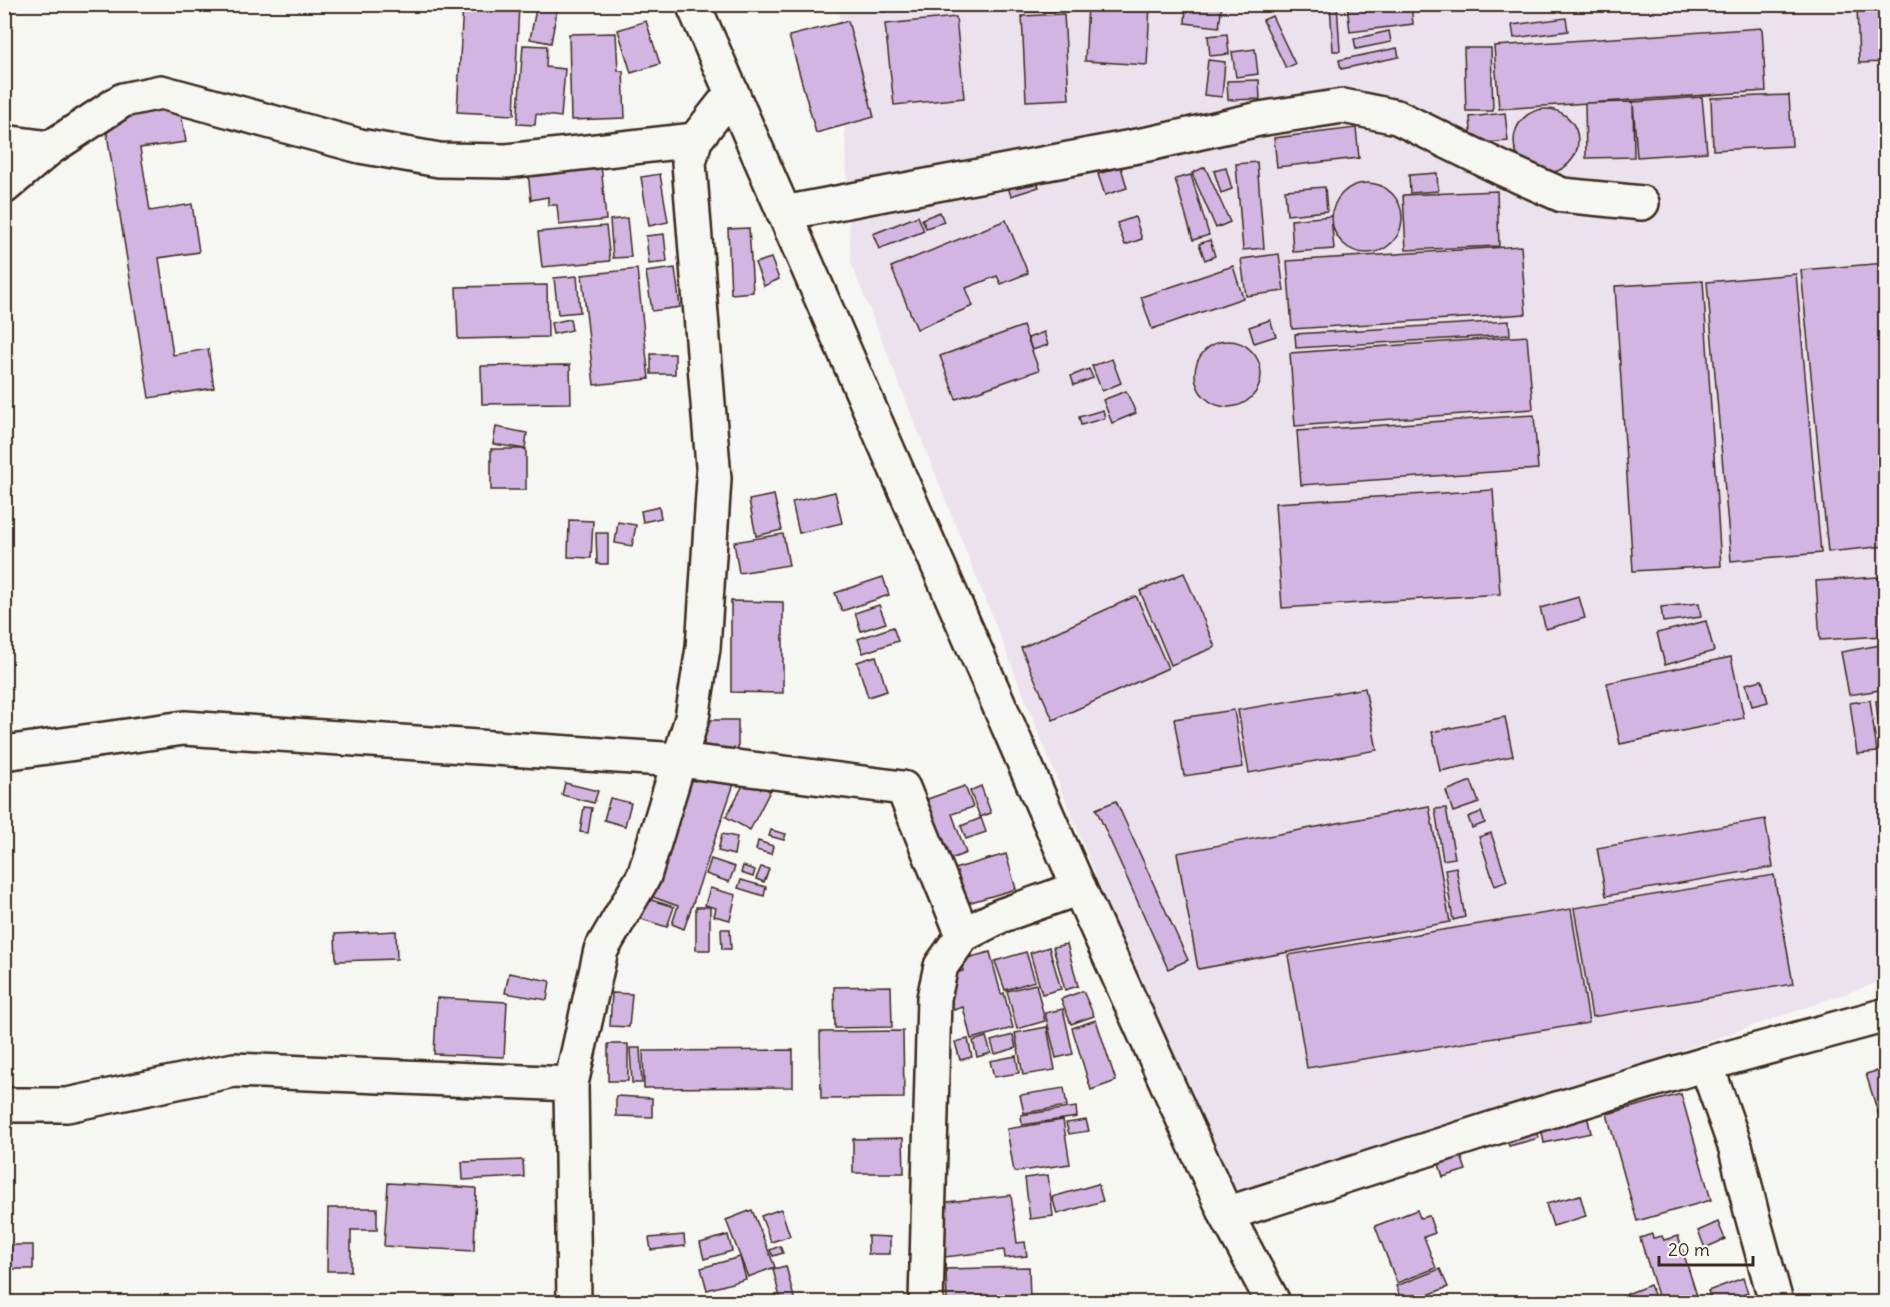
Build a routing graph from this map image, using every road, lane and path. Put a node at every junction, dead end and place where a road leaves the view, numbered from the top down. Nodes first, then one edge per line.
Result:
1 (693, 4) edge
2 (732, 93) junction
3 (695, 140) junction
4 (4, 142) edge
5 (50, 147) junction
6 (4, 187) edge
7 (1642, 203) dead end
8 (784, 213) junction
9 (4, 753) edge
10 (679, 760) junction
11 (1079, 888) junction
12 (963, 935) junction
13 (1886, 1015) edge
14 (1706, 1064) junction
15 (571, 1084) junction
16 (4, 1105) edge
17 (1226, 1214) junction
18 (574, 1302) edge
19 (926, 1302) edge
20 (1273, 1302) edge
21 (1776, 1302) edge

1 - 2 street
2 - 3 street
2 - 8 street
3 - 5 street
3 - 10 street
4 - 5 street
5 - 6 street
7 - 8 street
8 - 11 street
9 - 10 street
10 - 12 street
10 - 15 street
11 - 12 street
11 - 17 street
12 - 19 street
13 - 14 street
14 - 17 street
14 - 21 street
15 - 16 street
15 - 18 street
17 - 20 street

